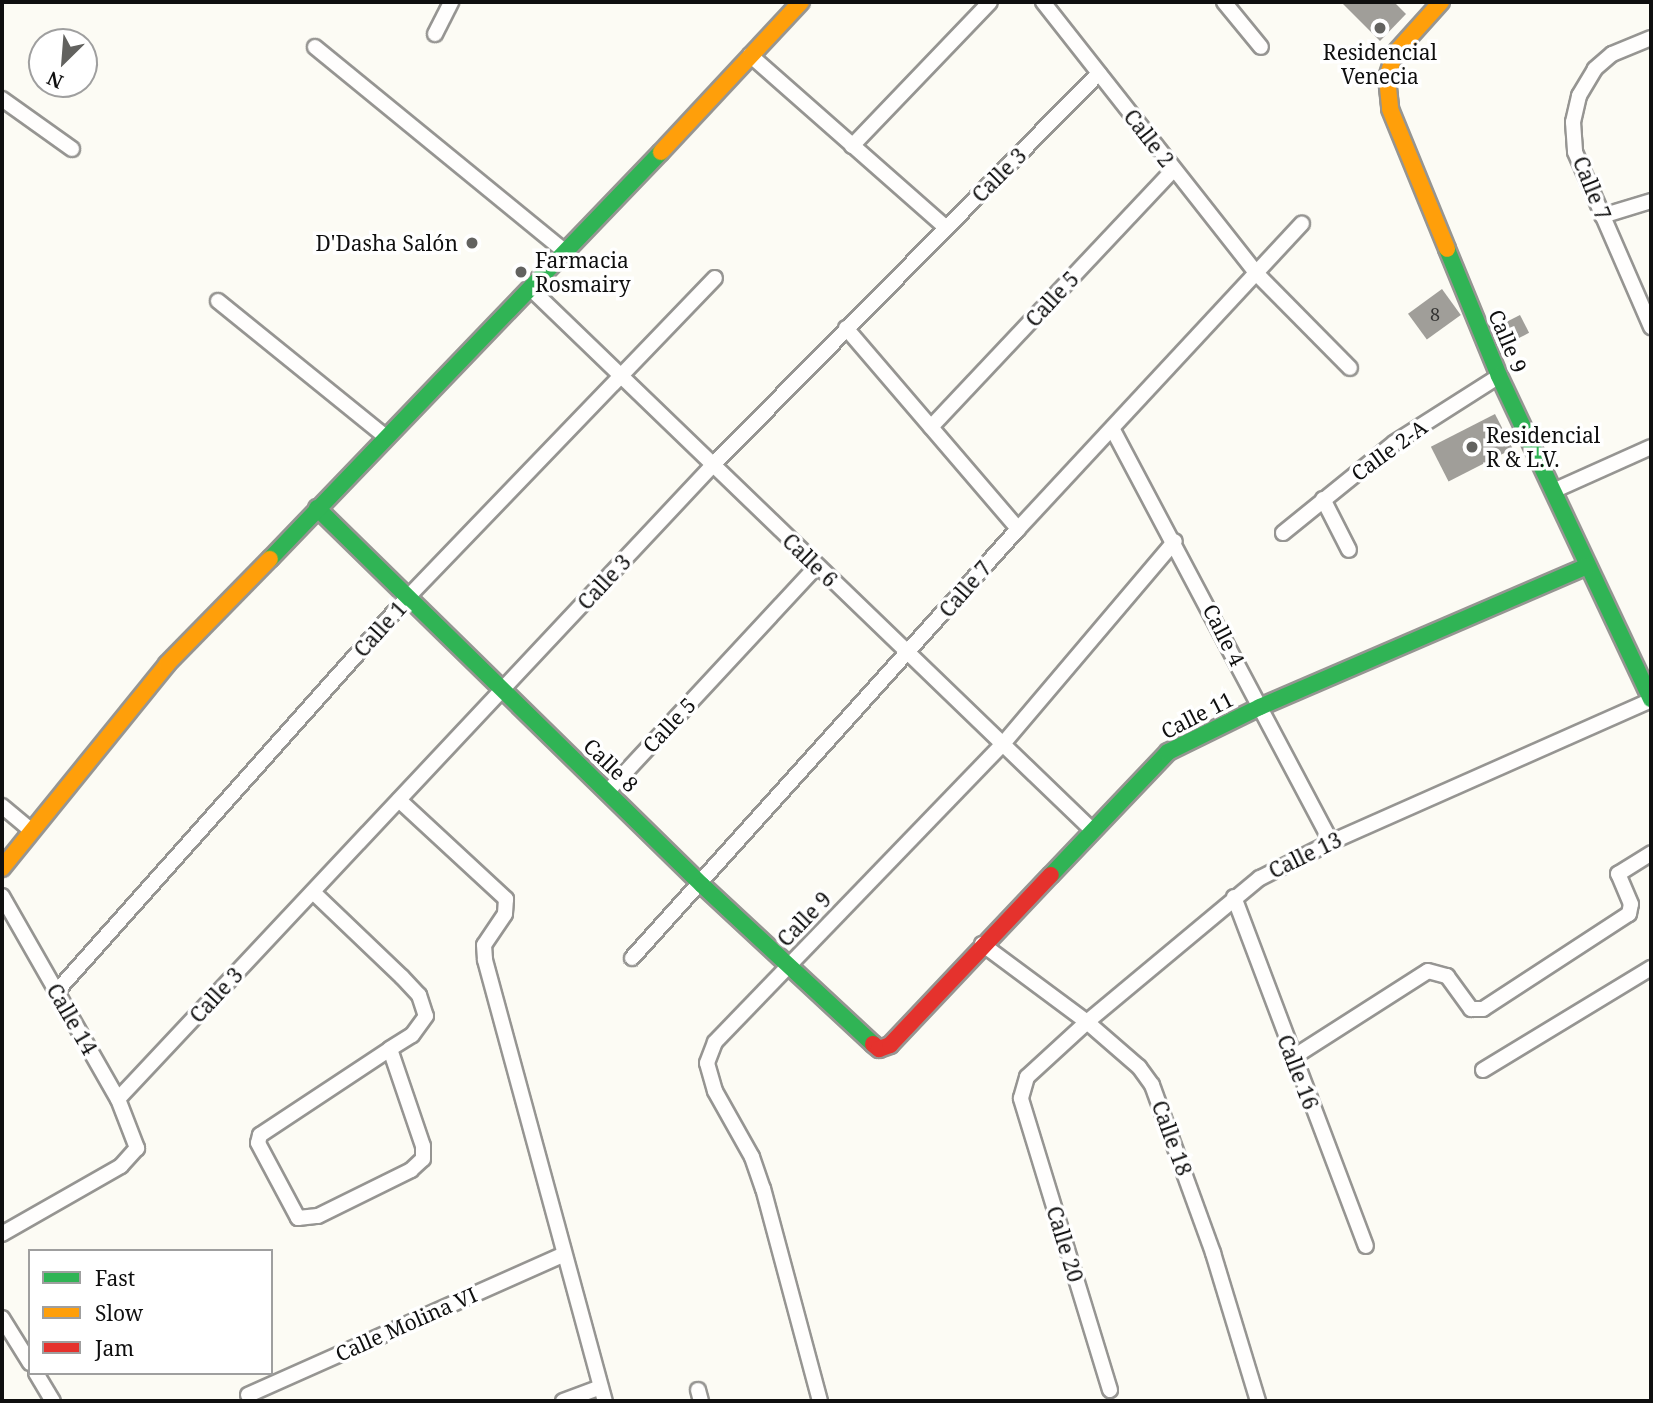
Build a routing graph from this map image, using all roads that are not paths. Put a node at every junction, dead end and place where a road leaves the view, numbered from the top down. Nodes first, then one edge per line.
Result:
1 (451, 2) edge
2 (801, 2) edge
3 (990, 2) edge
4 (1043, 2) edge
5 (1224, 2) edge
6 (1441, 2) edge
7 (435, 34) dead end
8 (1651, 38) edge
9 (315, 47) dead end
10 (1261, 47) dead end
11 (750, 55) junction
12 (1099, 73) junction
13 (2, 99) edge
14 (852, 146) junction
15 (72, 149) dead end
16 (1174, 170) junction
17 (1651, 201) edge
18 (1602, 216) junction
19 (1302, 223) dead end
20 (946, 229) junction
21 (567, 253) junction
22 (1257, 274) junction
23 (715, 278) dead end
24 (531, 289) junction
25 (218, 302) dead end
26 (1651, 327) edge
27 (846, 328) junction
28 (1350, 368) dead end
29 (622, 376) junction
30 (1499, 376) junction
31 (931, 427) junction
32 (1113, 430) junction
33 (386, 437) junction
34 (1651, 447) edge
35 (713, 465) junction
36 (1553, 491) junction
37 (1323, 499) junction
38 (317, 508) junction
39 (1018, 529) junction
40 (1283, 533) dead end
41 (1175, 541) junction
42 (1349, 550) dead end
43 (1587, 566) junction
44 (816, 567) junction
45 (407, 598) junction
46 (908, 653) junction
47 (503, 691) junction
48 (1651, 700) edge
49 (1260, 707) junction
50 (1002, 745) junction
51 (608, 791) junction
52 (399, 800) junction
53 (2, 806) edge
54 (1091, 829) junction
55 (31, 830) junction
56 (1331, 842) junction
57 (1651, 853) edge
58 (2, 868) edge
59 (702, 886) junction
60 (313, 892) junction
61 (2, 896) edge
62 (1234, 897) junction
63 (982, 944) junction
64 (632, 958) dead end
65 (789, 964) junction
66 (1651, 968) edge
67 (57, 991) junction
68 (1087, 1022) junction
69 (390, 1049) junction
70 (879, 1049) joint
71 (1292, 1058) junction
72 (1483, 1070) dead end
73 (1021, 1098) joint
74 (118, 1099) junction
75 (2, 1234) edge
76 (1366, 1246) dead end
77 (564, 1254) junction
78 (2, 1318) edge
79 (28, 1360) edge
80 (37, 1375) edge
81 (1110, 1390) dead end
82 (603, 1394) edge
83 (248, 1395) dead end
84 (53, 1401) edge
85 (563, 1401) edge
86 (820, 1401) edge
87 (1258, 1401) edge

1 - 7 street
2 - 11 street
3 - 14 street
4 - 12 street, Calle 2
5 - 10 street
6 - 30 street, Calle 9
8 - 18 street, Calle 7
9 - 21 street
11 - 14 street
11 - 21 street
12 - 16 street, Calle 2
12 - 20 street, Calle 3
13 - 15 street
14 - 20 street
16 - 22 street, Calle 2
16 - 31 street, Calle 5
17 - 18 street
18 - 26 street, Calle 7
19 - 22 street, Calle 7
20 - 27 street, Calle 3
21 - 24 street
22 - 28 street, Calle 2
22 - 32 street, Calle 7
23 - 29 street, Calle 1
24 - 29 street, Calle 6
24 - 33 street
25 - 33 street
27 - 31 street
27 - 35 street, Calle 3
29 - 35 street, Calle 6
29 - 45 street, Calle 1
30 - 36 street, Calle 9
30 - 37 street, Calle 2-A
31 - 39 street
32 - 39 street, Calle 7
32 - 41 street, Calle 4
33 - 38 street
34 - 36 street
35 - 44 street, Calle 6
35 - 47 street, Calle 3
36 - 43 street, Calle 9
37 - 40 street, Calle 2-A
37 - 42 street
38 - 45 street, Calle 8
38 - 55 street
39 - 46 street, Calle 7
41 - 49 street, Calle 4
41 - 50 street, Calle 9
43 - 48 street, Calle 9
43 - 49 street, Calle 11
44 - 46 street, Calle 6
44 - 51 street, Calle 5
45 - 47 street, Calle 8
45 - 67 street, Calle 1
46 - 50 street, Calle 6
46 - 59 street, Calle 7
47 - 51 street, Calle 8
47 - 52 street, Calle 3
48 - 56 street, Calle 13
49 - 54 street, Calle 11
49 - 56 street, Calle 4
50 - 54 street, Calle 6
50 - 65 street, Calle 9
51 - 59 street, Calle 8
52 - 60 street, Calle 3
52 - 77 street
53 - 55 street
54 - 63 street, Calle 11
55 - 58 street
56 - 62 street, Calle 13
57 - 71 street
59 - 64 street, Calle 7
59 - 65 street, Calle 8
60 - 69 street
60 - 74 street, Calle 3
61 - 67 street, Calle 14
62 - 68 street, Calle 13
62 - 71 street, Calle 16
63 - 68 street, Calle 18
63 - 70 street, Calle 11
65 - 70 street, Calle 8
65 - 86 street, Calle 9
66 - 72 street
67 - 74 street, Calle 14
68 - 73 street, Calle 13
68 - 87 street, Calle 18
69 - 69 street
71 - 76 street, Calle 16
73 - 81 street, Calle 20
74 - 75 street, Calle 14
77 - 82 street
77 - 83 street, Calle Molina VI
78 - 79 street
80 - 84 street
82 - 85 street

